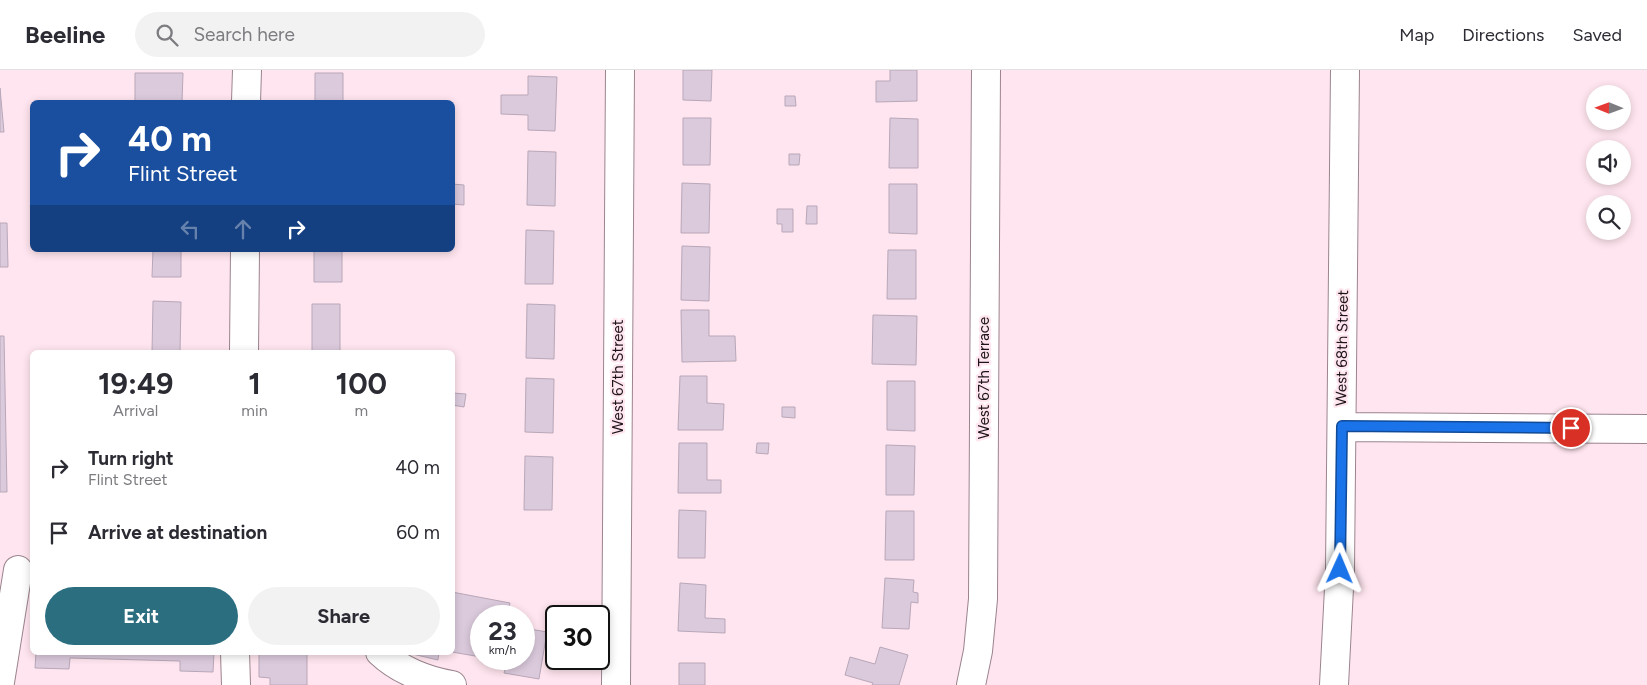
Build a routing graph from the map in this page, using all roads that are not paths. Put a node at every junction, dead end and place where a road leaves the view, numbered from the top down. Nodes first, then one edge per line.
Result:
1 (247, 70) edge
2 (620, 70) edge
3 (986, 70) edge
4 (1345, 70) edge
5 (246, 100) edge
6 (245, 252) edge
7 (244, 350) edge
8 (1342, 426) junction
9 (1647, 429) edge
10 (17, 569) edge
11 (236, 655) edge
12 (383, 655) edge
13 (0, 682) edge
14 (236, 685) edge
15 (452, 685) edge
16 (616, 685) edge
17 (971, 685) edge
18 (1334, 685) edge

1 - 5 street
2 - 16 street, West 67th Street
3 - 17 street, West 67th Terrace
4 - 8 street, West 68th Street
6 - 7 street
8 - 9 street
8 - 18 street, West 68th Street
10 - 13 street
11 - 14 street
12 - 15 street

